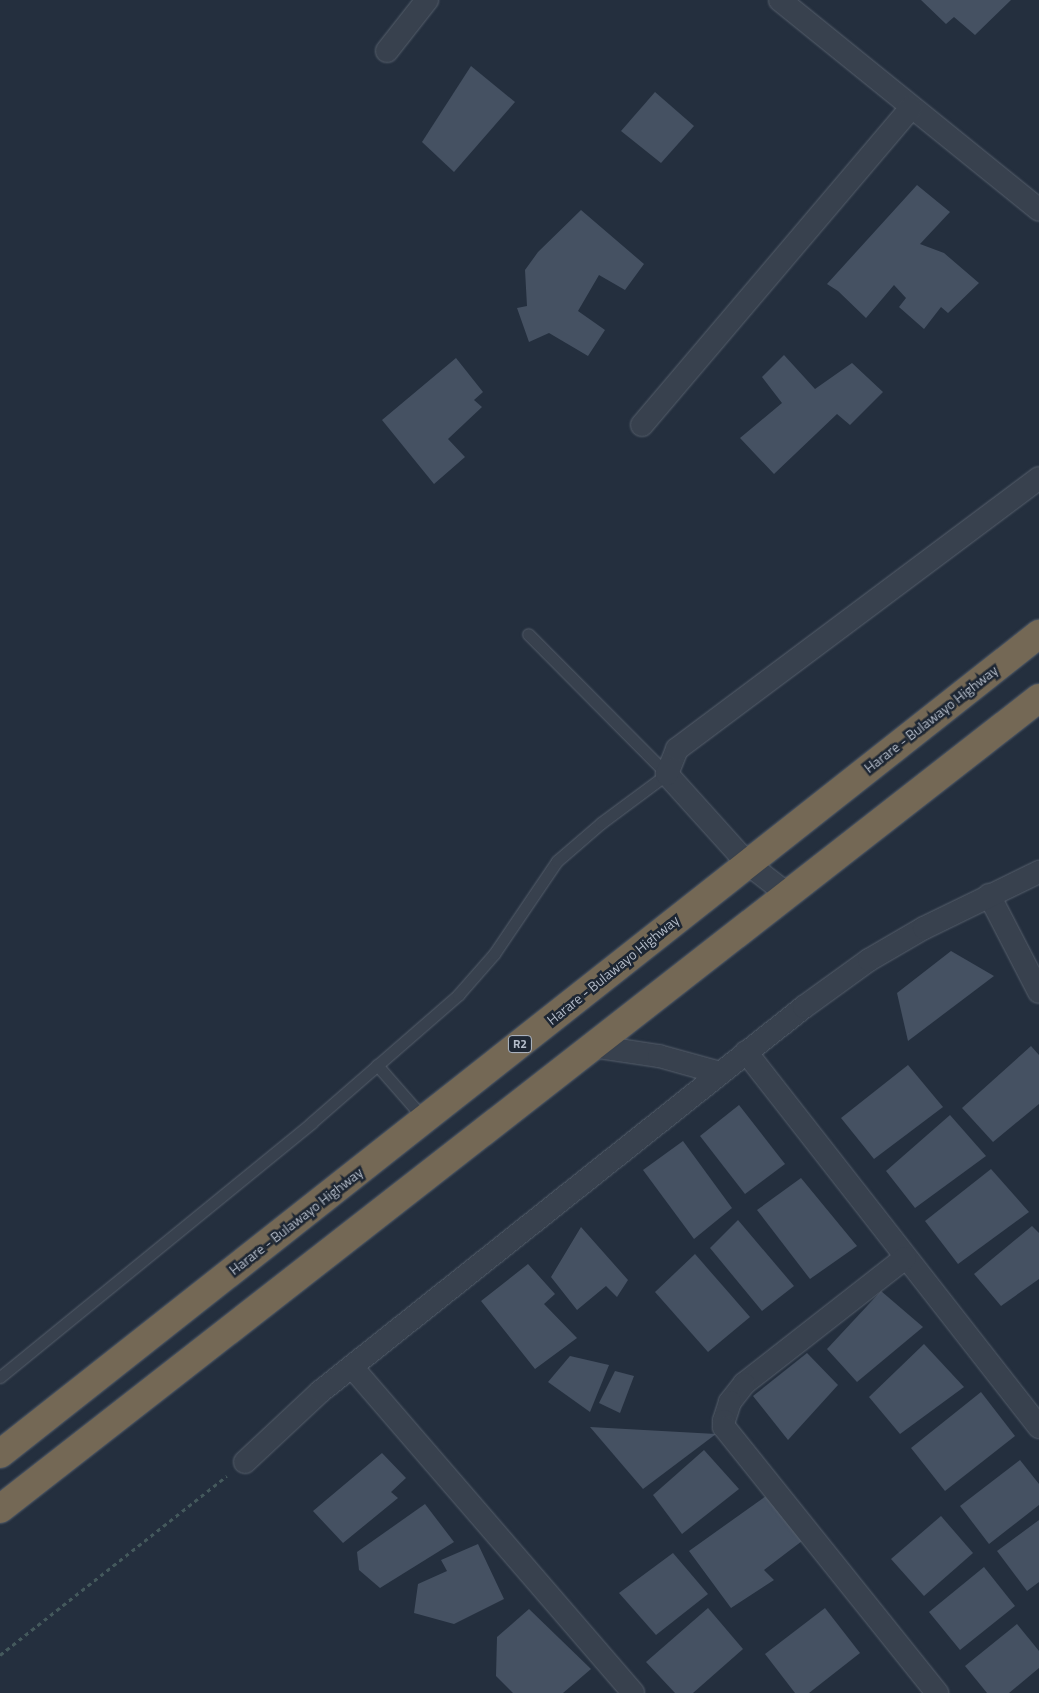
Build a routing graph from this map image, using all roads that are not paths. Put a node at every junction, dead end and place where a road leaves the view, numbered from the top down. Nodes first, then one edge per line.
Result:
1 (426, 0) edge
2 (780, 0) edge
3 (387, 51) dead end
4 (911, 108) junction
5 (1039, 210) edge
6 (642, 425) dead end
7 (1039, 478) edge
8 (528, 634) dead end
9 (1039, 634) edge
10 (1039, 698) edge
11 (667, 774) junction
12 (747, 863) junction
13 (1039, 872) edge
14 (787, 894) junction
15 (989, 896) junction
16 (1039, 992) edge
17 (592, 1046) junction
18 (746, 1052) junction
19 (377, 1065) junction
20 (720, 1073) junction
21 (425, 1120) junction
22 (905, 1258) junction
23 (352, 1367) junction
24 (0, 1378) edge
25 (1039, 1427) edge
26 (0, 1454) edge
27 (245, 1462) road end
28 (0, 1509) edge
29 (633, 1693) edge
30 (937, 1693) edge

1 - 3 street
2 - 4 street
4 - 5 street
4 - 6 street
7 - 11 street
8 - 11 lane
9 - 12 highway, Harare - Bulawayo Highway / R2
10 - 14 highway
11 - 12 street
11 - 19 lane
12 - 14 street
12 - 21 highway, Harare - Bulawayo Highway / R2
13 - 15 street
14 - 17 highway
15 - 16 street
15 - 18 street
17 - 20 street
17 - 28 highway
18 - 20 street
18 - 22 street
19 - 21 lane
19 - 24 lane
20 - 23 street
21 - 26 highway, Harare - Bulawayo Highway / R2
22 - 25 street
22 - 30 street
23 - 27 street
23 - 29 street

